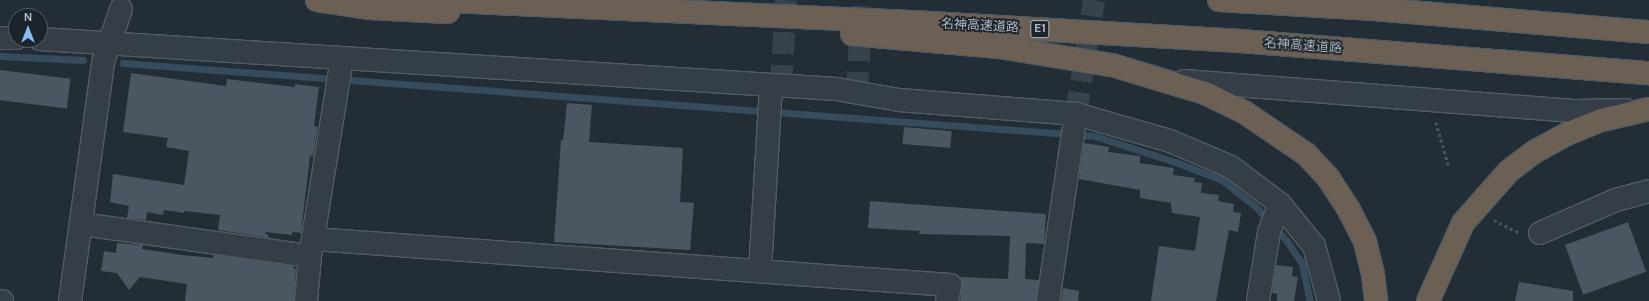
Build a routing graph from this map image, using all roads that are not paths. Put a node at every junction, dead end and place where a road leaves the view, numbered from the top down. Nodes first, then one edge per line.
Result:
1 (317, 0) edge
2 (430, 0) edge
3 (1219, 0) edge
4 (121, 9) dead end
5 (1374, 9) junction
6 (1649, 17) edge
7 (1649, 32) edge
8 (48, 40) edge
9 (110, 43) junction
10 (340, 73) junction
11 (1649, 73) edge
12 (1159, 77) junction
13 (770, 103) junction
14 (1646, 110) edge
15 (1074, 127) junction
16 (1649, 191) edge
17 (1275, 217) junction
18 (81, 224) junction
19 (1540, 233) road end
20 (312, 248) junction
21 (760, 271) junction
22 (70, 301) edge
23 (306, 301) edge
24 (947, 301) edge
25 (1048, 301) edge
26 (1258, 301) edge
27 (1329, 301) edge
28 (1376, 301) edge
29 (1428, 301) edge

1 - 12 highway
2 - 11 highway, 名神高速道路 / E1
3 - 5 highway
4 - 9 street
5 - 6 highway
5 - 7 highway
8 - 9 street
9 - 10 street
9 - 18 street
10 - 13 street
10 - 20 street
12 - 14 street
12 - 28 highway
13 - 15 street
13 - 21 street
14 - 29 highway
15 - 17 street
15 - 25 street
16 - 19 street
17 - 26 street
17 - 27 street
18 - 20 street
18 - 22 street
20 - 21 street
20 - 23 street
21 - 24 street

